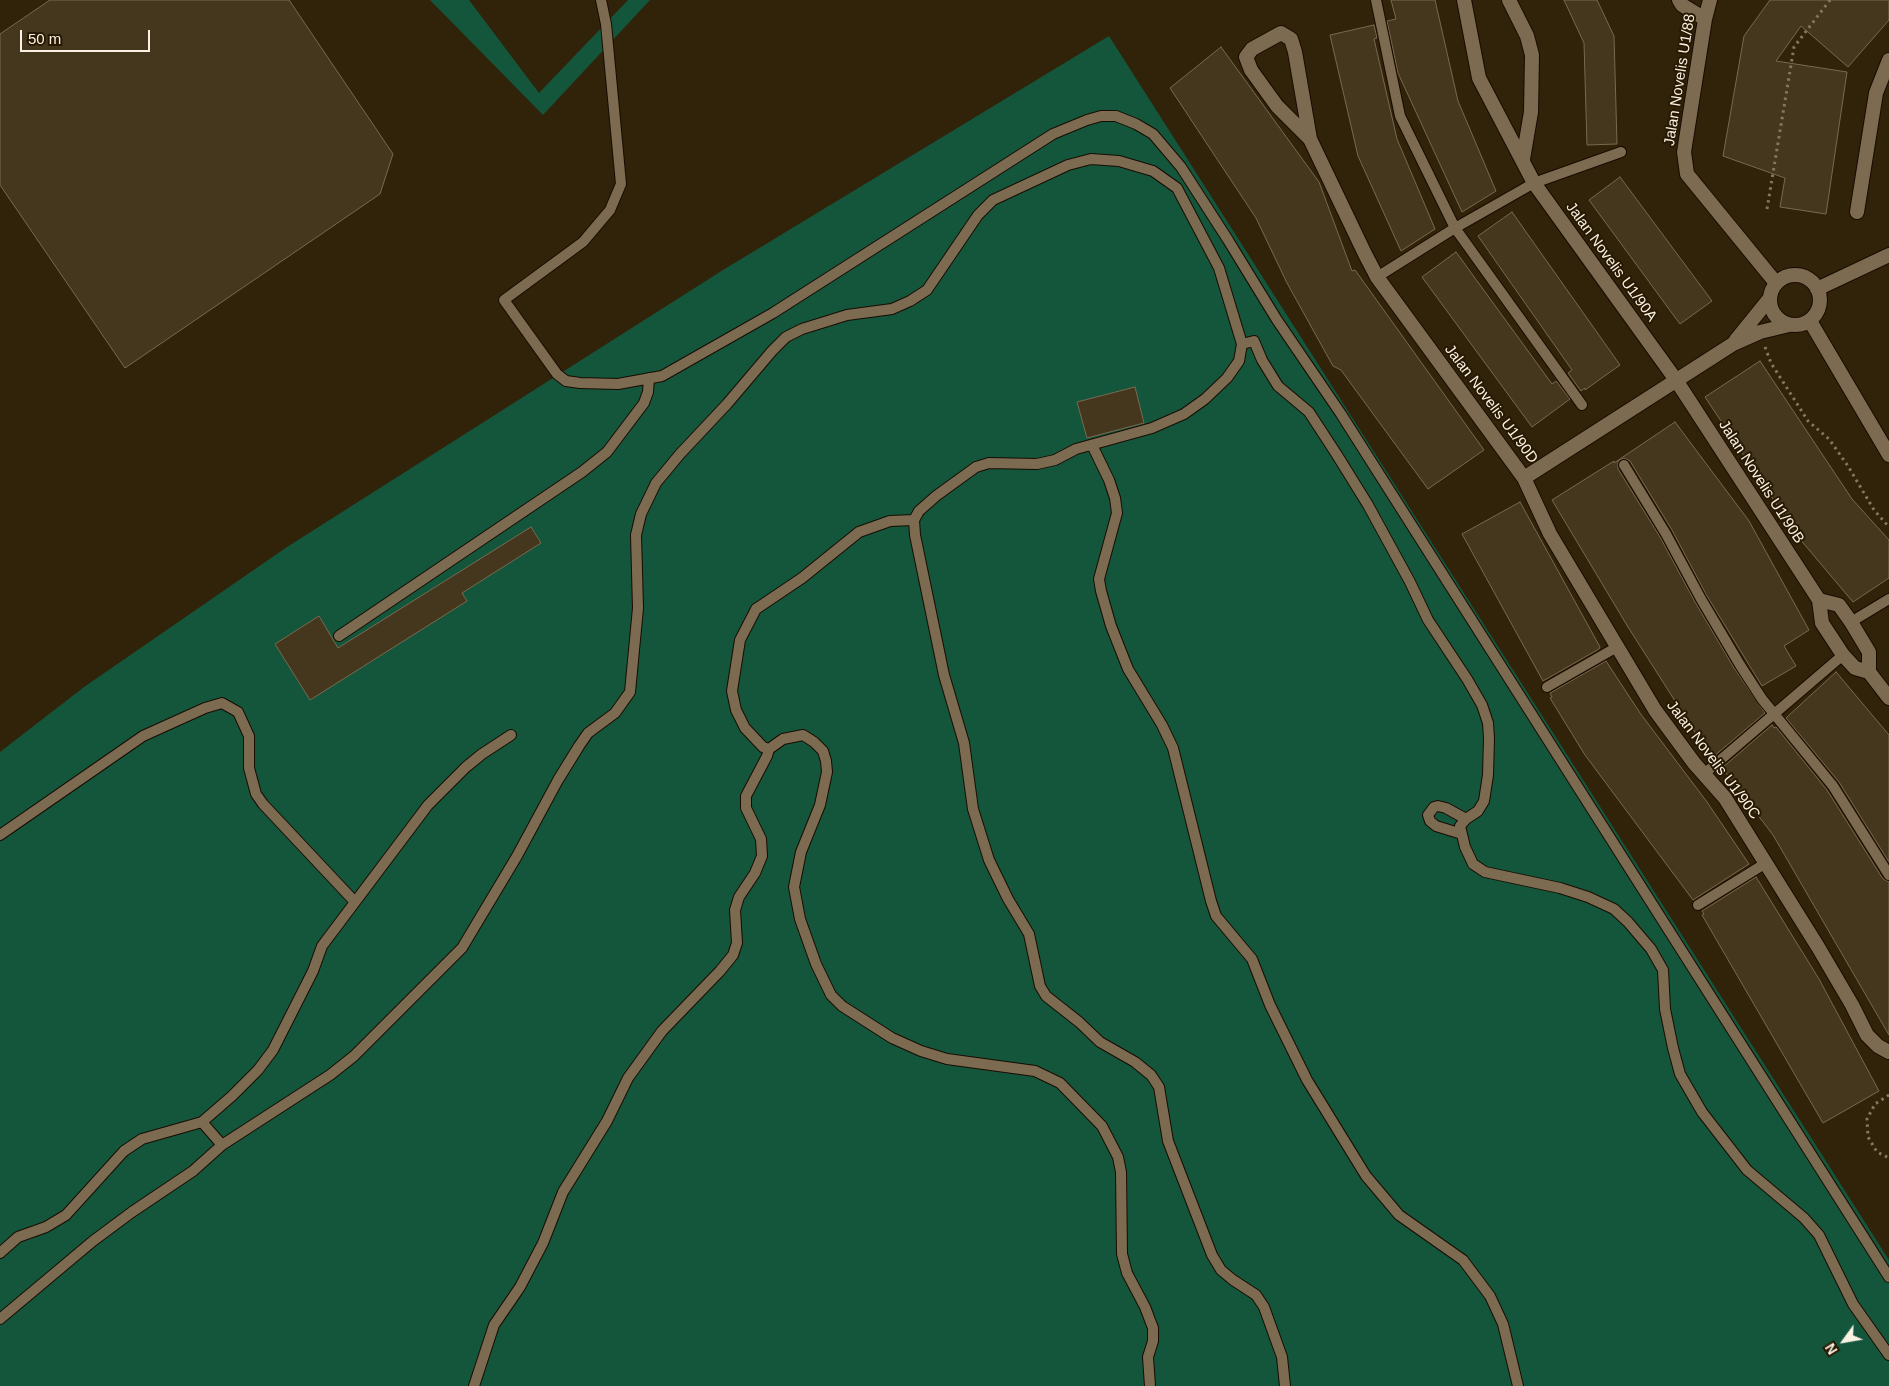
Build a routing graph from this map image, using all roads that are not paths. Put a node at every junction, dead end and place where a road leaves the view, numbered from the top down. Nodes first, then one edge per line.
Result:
1 (601, 0) edge
2 (1376, 0) edge
3 (1464, 0) edge
4 (1509, 0) edge
5 (1679, 0) edge
6 (1710, 0) edge
7 (1705, 19) junction
8 (1889, 60) edge
9 (1889, 84) edge
10 (1876, 93) junction
11 (1310, 139) junction
12 (1621, 152) dead end
13 (1523, 160) junction
14 (1534, 183) junction
15 (1856, 212) dead end
16 (1455, 228) junction
17 (1889, 255) edge
18 (1377, 277) junction
19 (1776, 283) junction
20 (1817, 289) junction
21 (1770, 298) junction
22 (1810, 321) junction
23 (1789, 325) junction
24 (1242, 344) junction
25 (1732, 344) junction
26 (649, 378) junction
27 (1676, 380) junction
28 (1582, 404) dead end
29 (1092, 445) junction
30 (1889, 455) edge
31 (1624, 465) dead end
32 (1524, 478) junction
33 (914, 520) junction
34 (1889, 598) edge
35 (1819, 600) junction
36 (1851, 622) junction
37 (339, 636) dead end
38 (1617, 647) junction
39 (1843, 655) junction
40 (1869, 672) junction
41 (1547, 687) dead end
42 (1889, 698) edge
43 (1774, 714) junction
44 (511, 735) dead end
45 (769, 749) junction
46 (1704, 774) junction
47 (1466, 819) junction
48 (1462, 834) junction
49 (0, 835) edge
50 (1766, 863) junction
51 (1889, 875) edge
52 (355, 902) junction
53 (1698, 905) dead end
54 (1889, 1052) edge
55 (202, 1122) junction
56 (222, 1144) junction
57 (0, 1253) edge
58 (1889, 1277) edge
59 (0, 1319) edge
60 (1889, 1355) edge
61 (474, 1386) edge
62 (1150, 1386) edge
63 (1285, 1386) edge
64 (1518, 1386) edge

1 - 26 lane
2 - 16 lane
3 - 13 street, Jalan Novelis U1/90A
4 - 13 street
5 - 7 street
6 - 7 street, Jalan Novelis U1/88
7 - 19 street, Jalan Novelis U1/88
8 - 10 street
9 - 10 street
10 - 15 street
11 - 11 street, Jalan Novelis U1/90D
11 - 18 street, Jalan Novelis U1/90D
12 - 14 lane
13 - 14 street, Jalan Novelis U1/90A
14 - 16 lane
14 - 27 street, Jalan Novelis U1/90A
16 - 18 lane
16 - 28 lane
17 - 20 street
18 - 32 street, Jalan Novelis U1/90D
19 - 20 street
19 - 21 street
20 - 22 street
21 - 23 street
21 - 25 street, Jalan Novelis U1/90D
22 - 23 street
22 - 30 street
23 - 25 street, Jalan Novelis U1/90D
24 - 29 lane
24 - 47 lane
24 - 56 lane
25 - 27 street, Jalan Novelis U1/90D
26 - 37 lane
26 - 58 lane
27 - 32 street, Jalan Novelis U1/90D
27 - 35 street, Jalan Novelis U1/90B
29 - 33 lane
29 - 64 lane
31 - 43 lane
32 - 38 street, Jalan Novelis U1/90C
33 - 45 lane
33 - 63 lane
34 - 36 lane
35 - 36 street
35 - 39 street, Jalan Novelis U1/90B
36 - 40 street
38 - 41 lane
38 - 46 street, Jalan Novelis U1/90C
39 - 40 street, Jalan Novelis U1/90B
39 - 43 lane
40 - 42 street, Jalan Novelis U1/90B
43 - 46 lane
43 - 51 lane
44 - 52 lane
45 - 61 lane
45 - 62 lane
46 - 50 street, Jalan Novelis U1/90C
47 - 48 lane
47 - 48 lane
48 - 60 lane
49 - 52 lane
50 - 53 lane
50 - 54 street, Jalan Novelis U1/90C
52 - 55 lane
55 - 56 lane
55 - 57 lane
56 - 59 lane

